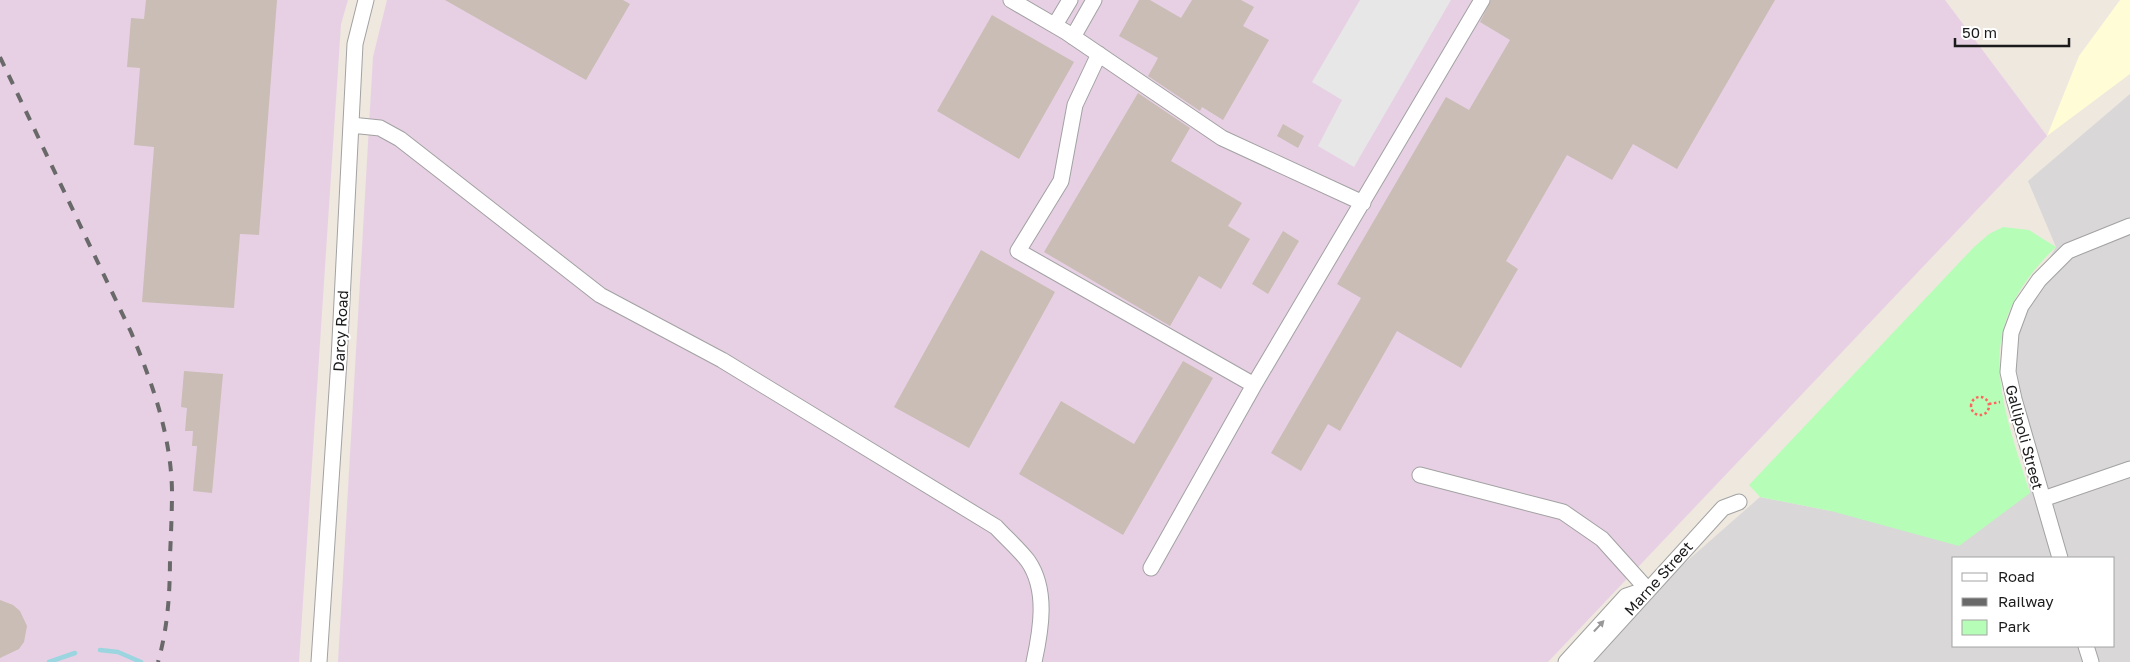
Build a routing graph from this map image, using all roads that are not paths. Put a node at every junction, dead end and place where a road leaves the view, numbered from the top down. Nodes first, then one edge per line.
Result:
1 (366, 0) edge
2 (1011, 0) edge
3 (1070, 0) edge
4 (1094, 0) edge
5 (1482, 0) edge
6 (1055, 25) junction
7 (1073, 36) junction
8 (1100, 54) junction
9 (351, 126) junction
10 (1363, 203) junction
11 (2130, 226) edge
12 (1254, 385) junction
13 (2130, 469) edge
14 (1420, 475) dead end
15 (2043, 499) junction
16 (1739, 502) dead end
17 (2060, 557) edge
18 (1151, 568) dead end
19 (1647, 589) junction
20 (2086, 647) edge
21 (319, 662) edge
22 (1034, 662) edge
23 (1566, 662) edge
24 (1583, 662) edge
25 (2091, 662) edge

1 - 9 street, Darcy Road
2 - 6 street
3 - 6 street
4 - 7 street
5 - 10 street
6 - 7 street
7 - 8 street
8 - 10 street
8 - 12 street
9 - 21 street, Darcy Road
9 - 22 street
10 - 12 street
11 - 15 street, Gallipoli Street
12 - 18 street
13 - 15 street
14 - 19 street
15 - 17 street, Gallipoli Street
16 - 19 street, Marne Street
23 -> 19 street
19 - 24 street, Marne Street
20 - 25 street

